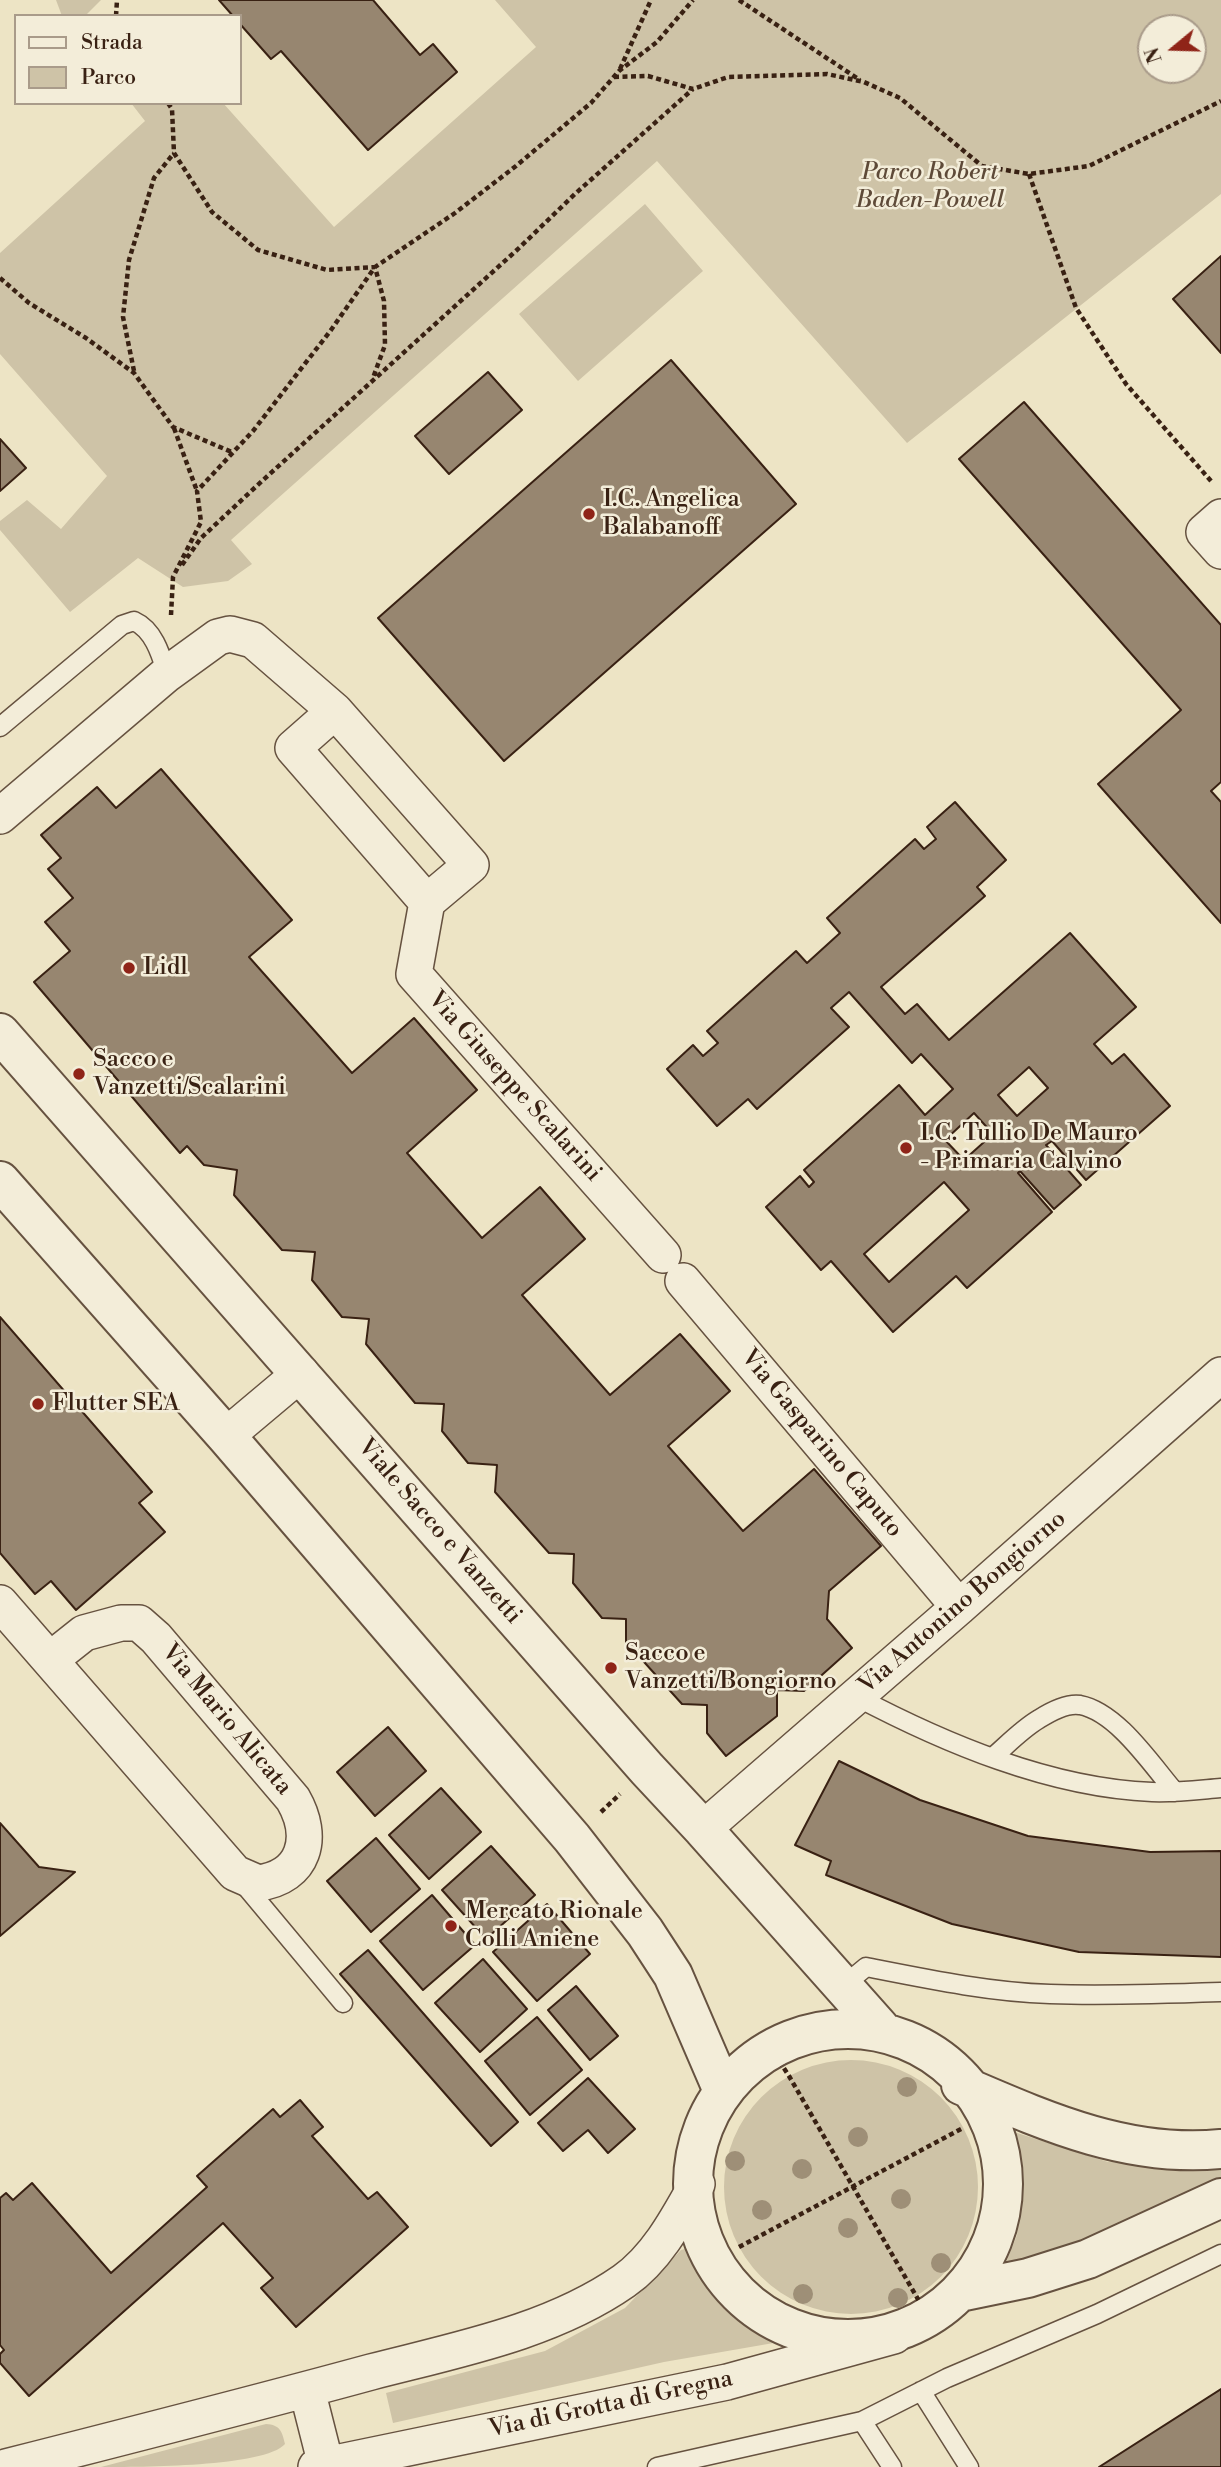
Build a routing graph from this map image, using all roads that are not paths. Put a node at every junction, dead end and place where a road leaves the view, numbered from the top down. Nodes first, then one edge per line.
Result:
1 (1221, 517) edge
2 (1221, 551) edge
3 (167, 674) junction
4 (335, 711) junction
5 (0, 727) edge
6 (3, 809) edge
7 (427, 902) junction
8 (0, 1033) edge
9 (0, 1181) edge
10 (673, 1268) joint
11 (301, 1373) junction
12 (1221, 1376) edge
13 (226, 1436) junction
14 (0, 1603) edge
15 (959, 1607) junction
16 (50, 1660) junction
17 (855, 1696) junction
18 (992, 1757) junction
19 (1221, 1788) edge
20 (1175, 1792) junction
21 (703, 1829) junction
22 (225, 1862) junction
23 (843, 1986) junction
24 (1221, 1992) edge
25 (344, 2003) dead end
26 (880, 2028) junction
27 (961, 2085) junction
28 (723, 2091) junction
29 (1221, 2149) edge
30 (697, 2184) junction
31 (1221, 2198) edge
32 (1221, 2254) edge
33 (965, 2291) junction
34 (894, 2336) junction
35 (307, 2390) junction
36 (921, 2391) junction
37 (862, 2421) junction
38 (321, 2466) edge
39 (6, 2467) edge
40 (657, 2467) edge
41 (891, 2467) edge
42 (969, 2467) edge

1 - 2 street
3 - 4 street
3 - 5 lane
3 - 6 street
4 - 7 street
4 - 7 street
7 - 10 street, Via Giuseppe Scalarini
8 - 11 street, Viale Sacco e Vanzetti
9 - 13 street
10 - 15 street, Via Gasparino Caputo
11 - 13 street
11 - 21 street, Viale Sacco e Vanzetti
12 - 15 street, Via Antonino Bongiorno
13 - 28 street
14 - 16 street, Via Mario Alicata
15 - 17 street, Via Antonino Bongiorno
16 - 22 street, Via Mario Alicata
16 - 22 street, Via Mario Alicata
17 - 18 lane
17 - 21 street, Via Antonino Bongiorno
18 - 20 lane
18 - 20 lane
19 - 20 lane
21 - 23 street, Viale Sacco e Vanzetti
22 - 25 lane
23 - 24 lane
23 - 26 street, Viale Sacco e Vanzetti
26 - 27 street, Via di Grotta di Gregna
26 - 28 street, Via di Grotta di Gregna
27 - 29 street, Via di Grotta di Gregna
27 - 33 street, Via di Grotta di Gregna
28 - 30 street, Via di Grotta di Gregna
30 - 34 street, Via di Grotta di Gregna
30 - 35 street, Via di Grotta di Gregna
31 - 33 street, Via di Grotta di Gregna
32 - 36 lane
33 - 34 street, Via di Grotta di Gregna
34 - 38 street, Via di Grotta di Gregna
35 - 38 street, Via di Grotta di Gregna
35 - 39 street, Via di Grotta di Gregna
36 - 37 lane
36 - 42 lane
37 - 40 lane
37 - 41 lane

